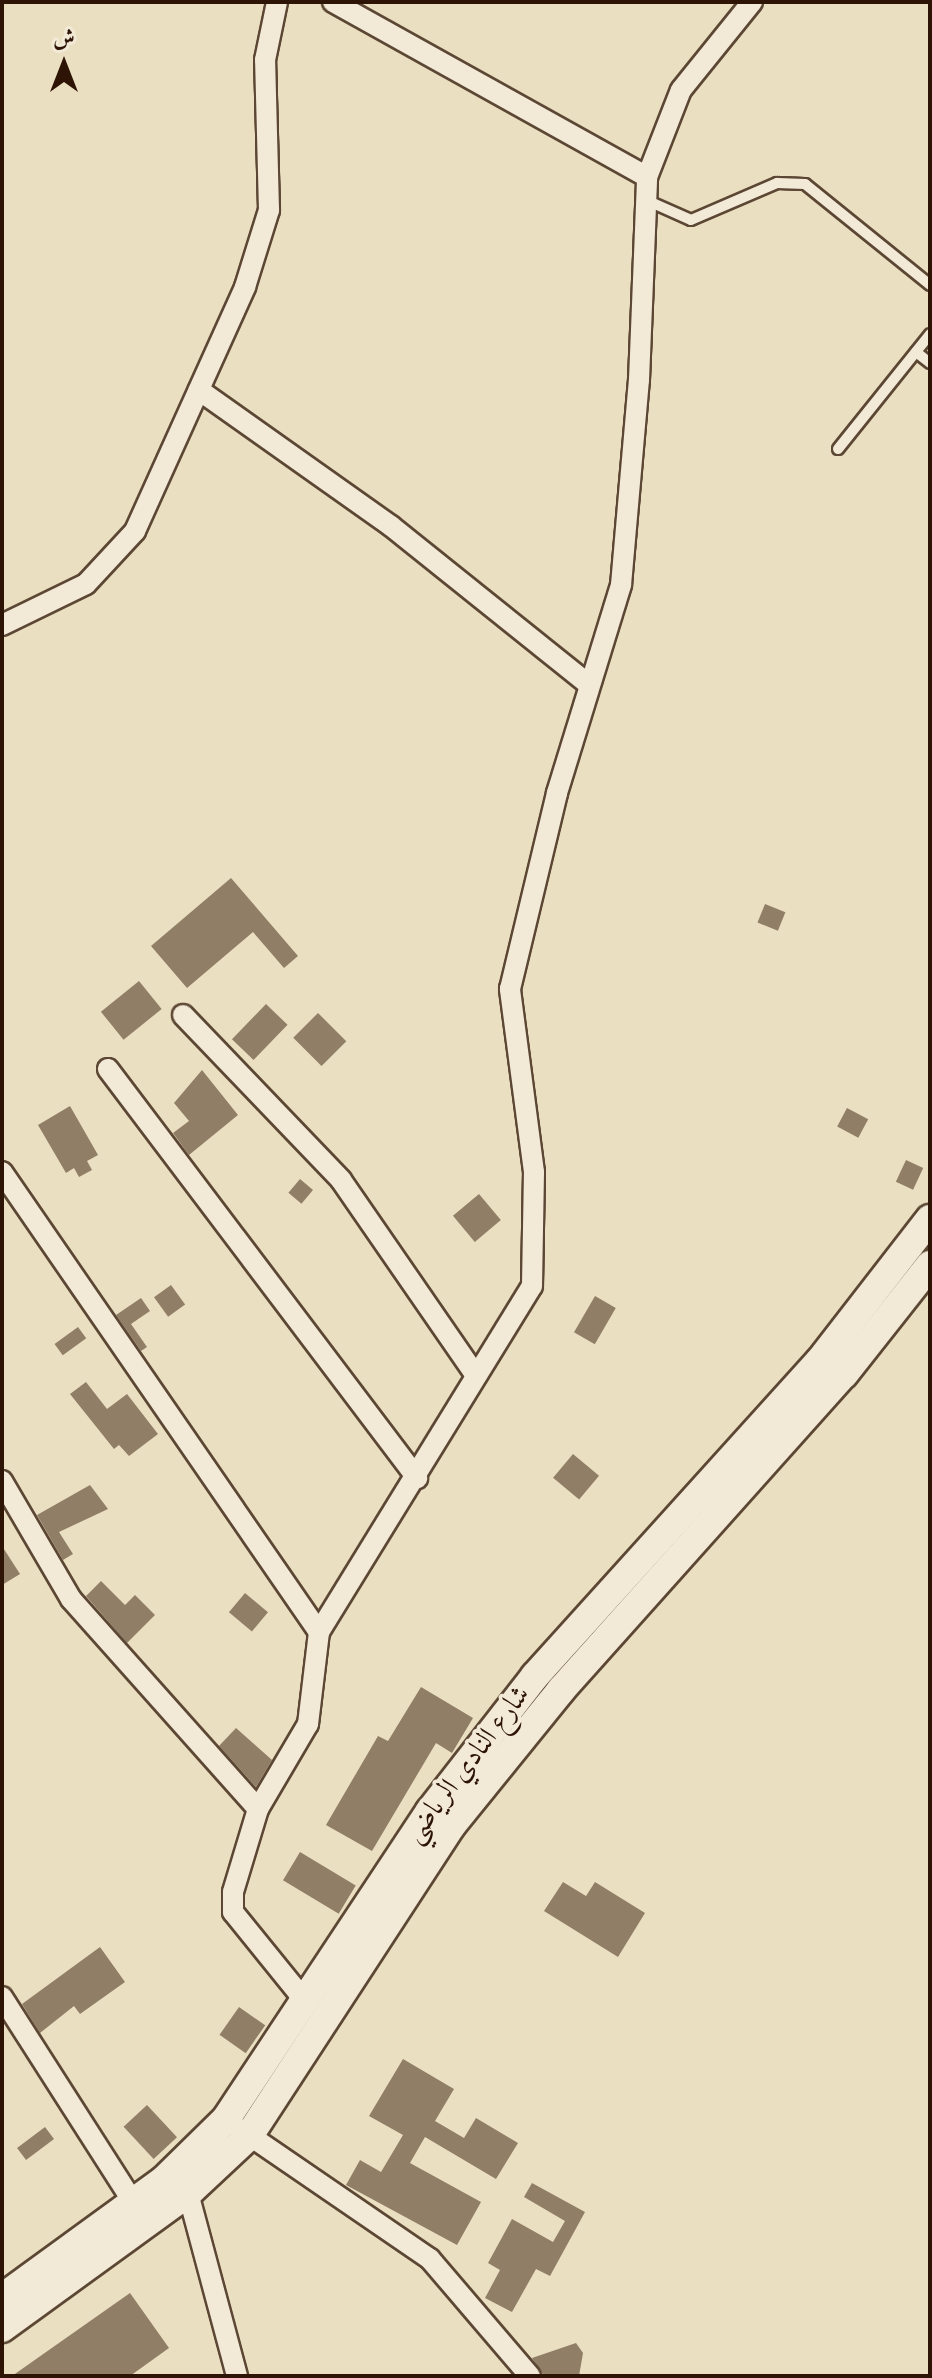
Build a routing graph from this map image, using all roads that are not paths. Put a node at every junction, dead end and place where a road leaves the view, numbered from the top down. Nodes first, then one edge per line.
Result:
1 (277, 2) edge
2 (333, 2) edge
3 (752, 2) edge
4 (647, 177) junction
5 (646, 200) junction
6 (930, 285) edge
7 (930, 334) edge
8 (916, 352) junction
9 (930, 363) edge
10 (199, 390) junction
11 (838, 449) dead end
12 (2, 625) edge
13 (588, 684) junction
14 (183, 1015) dead end
15 (108, 1069) dead end
16 (2, 1172) edge
17 (930, 1219) edge
18 (930, 1265) edge
19 (476, 1376) junction
20 (417, 1478) junction
21 (2, 1481) edge
22 (319, 1632) junction
23 (582, 1645) junction
24 (258, 1809) junction
25 (441, 1818) junction
26 (2, 1997) edge
27 (305, 2001) junction
28 (226, 2119) junction
29 (249, 2136) junction
30 (188, 2193) junction
31 (133, 2202) junction
32 (2, 2298) edge
33 (2, 2328) edge
34 (237, 2376) edge
35 (530, 2376) edge

1 - 10 street
2 - 4 street
3 - 4 street
4 - 5 street
5 - 6 lane
5 - 13 street
7 - 8 lane
8 - 9 lane
8 - 11 lane
10 - 12 street
10 - 13 street
13 - 19 street
14 - 19 street
15 - 20 street
16 - 22 street
17 - 23 main road, شارع النادي الرياضي
18 - 23 main road, شارع النادي الرياضي
19 - 20 street
20 - 22 street
21 - 24 street
22 - 24 street
23 - 25 main road, شارع النادي الرياضي
24 - 27 street
25 - 27 main road, شارع النادي الرياضي
25 - 29 main road, شارع النادي الرياضي
26 - 31 street
27 - 28 main road, شارع النادي الرياضي
28 - 29 street
28 - 31 main road, شارع النادي الرياضي
29 - 30 main road, شارع النادي الرياضي
29 - 35 street
30 - 33 main road, شارع النادي الرياضي
30 - 34 street
31 - 32 main road, شارع النادي الرياضي

